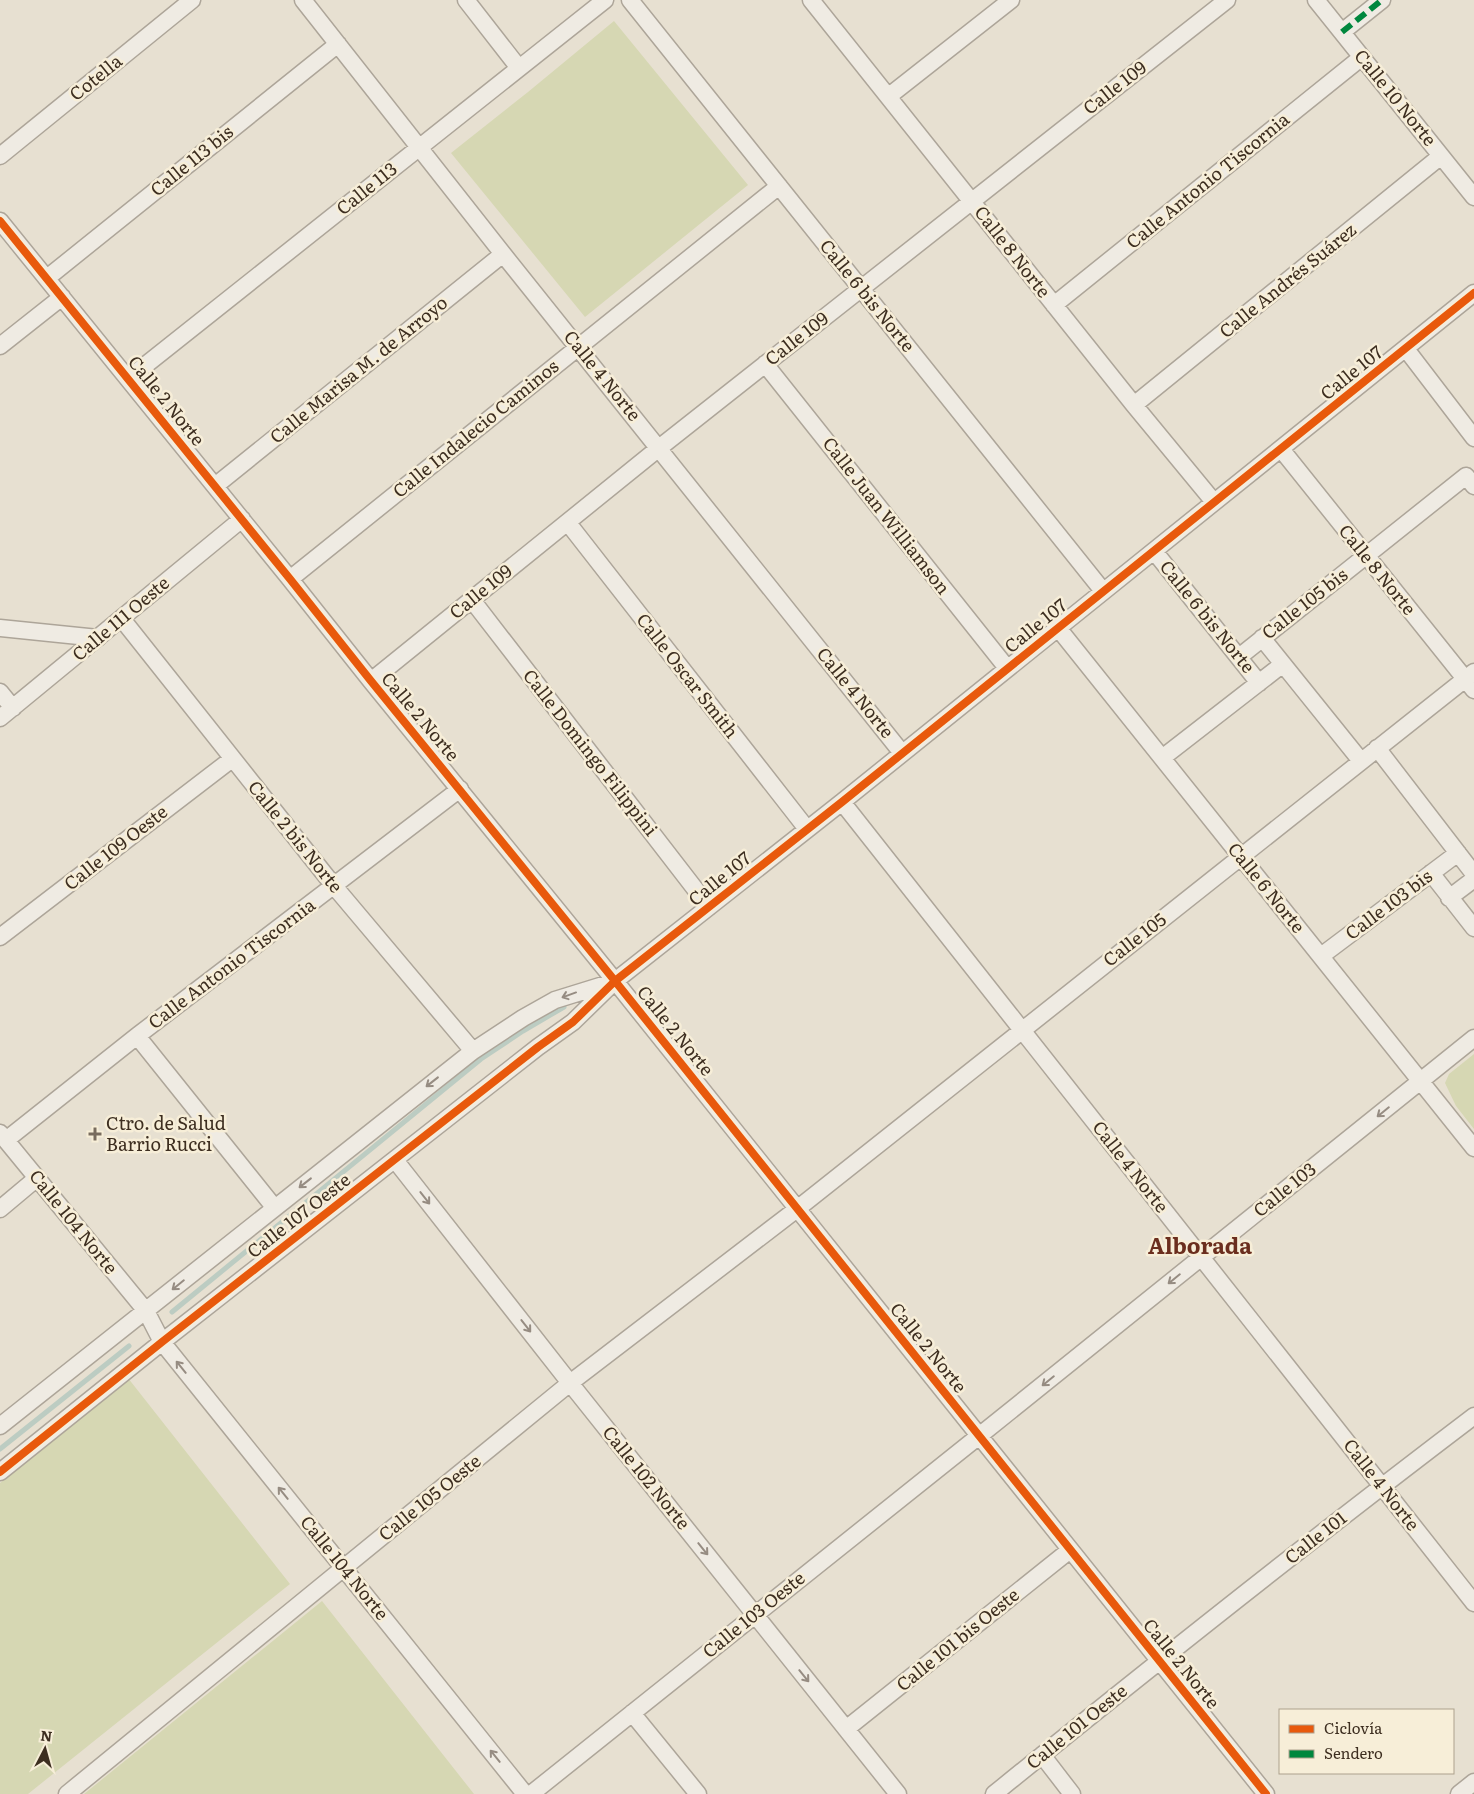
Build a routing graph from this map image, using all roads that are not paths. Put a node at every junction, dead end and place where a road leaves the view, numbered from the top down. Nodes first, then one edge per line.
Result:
1 (192, 0) edge
2 (303, 0) edge
3 (466, 0) edge
4 (605, 0) edge
5 (630, 0) edge
6 (811, 0) edge
7 (1011, 0) edge
8 (1227, 0) edge
9 (1316, 0) edge
10 (1382, 0) edge
11 (1342, 32) junction
12 (338, 44) junction
13 (1362, 57) junction
14 (518, 68) junction
15 (889, 96) junction
16 (420, 147) junction
17 (0, 156) edge
18 (1442, 156) junction
19 (779, 186) junction
20 (1474, 197) edge
21 (972, 200) junction
22 (0, 221) edge
23 (503, 254) junction
24 (47, 278) junction
25 (861, 288) junction
26 (1474, 293) edge
27 (62, 297) junction
28 (1054, 305) junction
29 (0, 346) edge
30 (579, 347) junction
31 (1406, 349) junction
32 (765, 364) junction
33 (128, 379) junction
34 (1134, 405) junction
35 (1474, 438) edge
36 (659, 448) junction
37 (1281, 449) junction
38 (1470, 481) edge
39 (215, 486) junction
40 (1214, 502) junction
41 (242, 519) junction
42 (568, 523) junction
43 (1154, 551) junction
44 (1366, 556) junction
45 (290, 579) junction
46 (1103, 591) junction
47 (472, 600) junction
48 (122, 619) junction
49 (0, 628) edge
50 (1058, 628) junction
51 (98, 638) junction
52 (1262, 638) junction
53 (1238, 656) junction
54 (1284, 664) junction
55 (1007, 668) junction
56 (1471, 680) edge
57 (371, 681) junction
58 (1259, 682) junction
59 (0, 692) edge
60 (13, 708) junction
61 (0, 718) edge
62 (1377, 748) junction
63 (902, 753) junction
64 (232, 758) junction
65 (1162, 758) junction
66 (1361, 761) junction
67 (460, 789) junction
68 (842, 802) junction
69 (807, 829) junction
70 (1458, 853) junction
71 (1241, 856) junction
72 (1431, 873) junction
73 (1474, 874) edge
74 (1474, 879) edge
75 (334, 886) junction
76 (1449, 898) junction
77 (709, 907) junction
78 (1474, 928) edge
79 (0, 938) edge
80 (1321, 956) junction
81 (615, 981) junction
82 (1022, 1030) junction
83 (137, 1036) junction
84 (1474, 1038) edge
85 (473, 1050) junction
86 (1421, 1081) junction
87 (3, 1137) edge
88 (1474, 1148) edge
89 (395, 1160) junction
90 (37, 1178) junction
91 (274, 1207) junction
92 (797, 1208) junction
93 (0, 1209) edge
94 (1202, 1258) junction
95 (146, 1311) junction
96 (162, 1342) junction
97 (570, 1383) junction
98 (1474, 1416) edge
99 (0, 1426) edge
100 (979, 1436) junction
101 (0, 1472) edge
102 (1382, 1486) junction
103 (1070, 1550) junction
104 (344, 1569) junction
105 (1474, 1603) edge
106 (755, 1614) junction
107 (1159, 1661) junction
108 (632, 1712) junction
109 (846, 1729) junction
110 (1042, 1755) junction
111 (1474, 1782) edge
112 (67, 1794) edge
113 (526, 1794) edge
114 (530, 1794) edge
115 (698, 1794) edge
116 (898, 1794) edge
117 (994, 1794) edge
118 (1072, 1794) edge
119 (1266, 1794) edge
120 (1459, 1794) edge

1 - 17 street, Cotella
2 - 12 street, Calle 4 Norte
3 - 14 street
4 - 14 street, Calle 113
5 - 19 street, Calle 6 bis Norte
6 - 15 street, Calle 8 Norte
7 - 15 street
8 - 21 street, Calle 109
9 - 11 street, Calle 10 Norte
10 - 11 street
11 - 13 street, Calle 10 Norte
12 - 16 street, Calle 4 Norte
12 - 24 street, Calle 113 bis
13 - 18 street, Calle 10 Norte
13 - 28 street, Calle Antonio Tiscornia
14 - 16 street, Calle 113
15 - 21 street, Calle 8 Norte
16 - 23 street, Calle 4 Norte
16 - 33 street, Calle 113
18 - 20 street, Calle 10 Norte
18 - 34 street, Calle Andrés Suárez
19 - 25 street, Calle 6 bis Norte
19 - 30 street, Calle Indalecio Caminos
21 - 25 street, Calle 109
21 - 28 street, Calle 8 Norte
22 - 24 street, Calle 2 Norte
23 - 30 street, Calle 4 Norte
23 - 39 street, Calle Marisa M. de Arroyo
24 - 27 street, Calle 2 Norte
25 - 32 street, Calle 109
25 - 46 street, Calle 6 bis Norte
26 - 31 street, Calle 107
27 - 29 street
27 - 33 street, Calle 2 Norte
28 - 34 street, Calle 8 Norte
30 - 36 street, Calle 4 Norte
30 - 45 street, Calle Indalecio Caminos
31 - 35 street
31 - 37 street, Calle 107
32 - 36 street, Calle 109
32 - 55 street, Calle Juan Williamson
33 - 39 street, Calle 2 Norte
34 - 40 street, Calle 8 Norte
36 - 42 street, Calle 109
36 - 63 street, Calle 4 Norte
37 - 40 street, Calle 107
37 - 44 street, Calle 8 Norte
38 - 44 street, Calle 105 bis
39 - 41 street, Calle 2 Norte
40 - 43 street, Calle 107
41 - 45 street, Calle 2 Norte
41 - 48 street, Calle 111 Oeste
42 - 47 street, Calle 109
42 - 69 street, Calle Oscar Smith
43 - 46 street, Calle 107
43 - 53 street, Calle 6 bis Norte
44 - 52 street, Calle 105 bis
44 - 56 street, Calle 8 Norte
45 - 57 street, Calle 2 Norte
46 - 50 street, Calle 107
47 - 57 street, Calle 109
47 - 77 street, Calle Domingo Filippini
48 - 51 street, Calle 111 Oeste
48 - 64 street, Calle 2 bis Norte
49 - 51 street
50 - 55 street, Calle 107
50 - 65 street, Calle 6 Norte
51 - 60 street, Calle 111 Oeste
52 - 53 street, Calle 105 bis
52 - 54 street, Calle 6 bis Norte
53 - 58 street, Calle 6 bis Norte
54 - 58 street, Calle 105 bis
54 - 66 street, Calle 6 bis Norte
55 - 63 street, Calle 107
56 - 62 street, Calle 105
57 - 67 street, Calle 2 Norte
58 - 65 street, Calle 105 bis
59 - 60 street
60 - 61 street, Calle 111 Oeste
62 - 66 street, Calle 105
62 - 70 street
63 - 68 street, Calle 107
64 - 75 street, Calle 2 bis Norte
64 - 79 street, Calle 109 Oeste
65 - 71 street, Calle 6 Norte
66 - 71 street, Calle 105
67 - 75 street, Calle Antonio Tiscornia
67 - 81 street, Calle 2 Norte
68 - 69 street, Calle 107
68 - 82 street, Calle 4 Norte
69 - 77 street, Calle 107
70 - 72 street, Calle 103 bis
70 - 73 street
71 - 80 street, Calle 6 Norte
71 - 82 street, Calle 105
72 - 76 street
72 - 80 street, Calle 103 bis
74 - 76 street, Calle 103 bis
75 - 83 street, Calle Antonio Tiscornia
75 - 85 street, Calle 2 bis Norte
76 - 78 street
77 - 81 street, Calle 107
80 - 86 street, Calle 6 Norte
81 -> 85 street, Calle 107 Oeste
81 - 89 street, Calle 107 Oeste
81 - 92 street, Calle 2 Norte
82 - 92 street, Calle 105
82 - 94 street, Calle 4 Norte
83 - 87 street, Calle Antonio Tiscornia
83 - 91 street
84 - 86 street, Calle 103
85 -> 91 street, Calle 107 Oeste
86 - 88 street, Calle 6 Norte
86 -> 94 street, Calle 103
87 - 90 street, Calle 104 Norte
89 - 96 street, Calle 107 Oeste
89 -> 97 street, Calle 102 Norte
90 - 93 street
90 - 95 street, Calle 104 Norte
91 -> 95 street, Calle 107 Oeste
92 - 97 street, Calle 105 Oeste
92 - 100 street, Calle 2 Norte
94 -> 100 street, Calle 103
94 - 102 street, Calle 4 Norte
95 - 96 street, Calle 104 Norte
95 - 99 street, Calle 107 Oeste
96 - 101 street, Calle 107 Oeste
104 -> 96 street, Calle 104 Norte
97 - 104 street, Calle 105 Oeste
97 -> 106 street, Calle 102 Norte
98 - 102 street, Calle 101
100 - 103 street, Calle 2 Norte
100 - 106 street, Calle 103 Oeste
102 - 105 street, Calle 4 Norte
102 - 107 street, Calle 101
103 - 107 street, Calle 2 Norte
103 - 109 street, Calle 101 bis Oeste
104 - 112 street, Calle 105 Oeste
113 -> 104 street, Calle 104 Norte
106 - 108 street, Calle 103 Oeste
106 -> 109 street, Calle 102 Norte
107 - 110 street, Calle 101 Oeste
107 - 119 street, Calle 2 Norte
108 - 114 street, Calle 103 Oeste
108 - 115 street
109 - 116 street, Calle 102 Norte
110 - 117 street, Calle 101 Oeste
110 - 118 street
111 - 120 street

